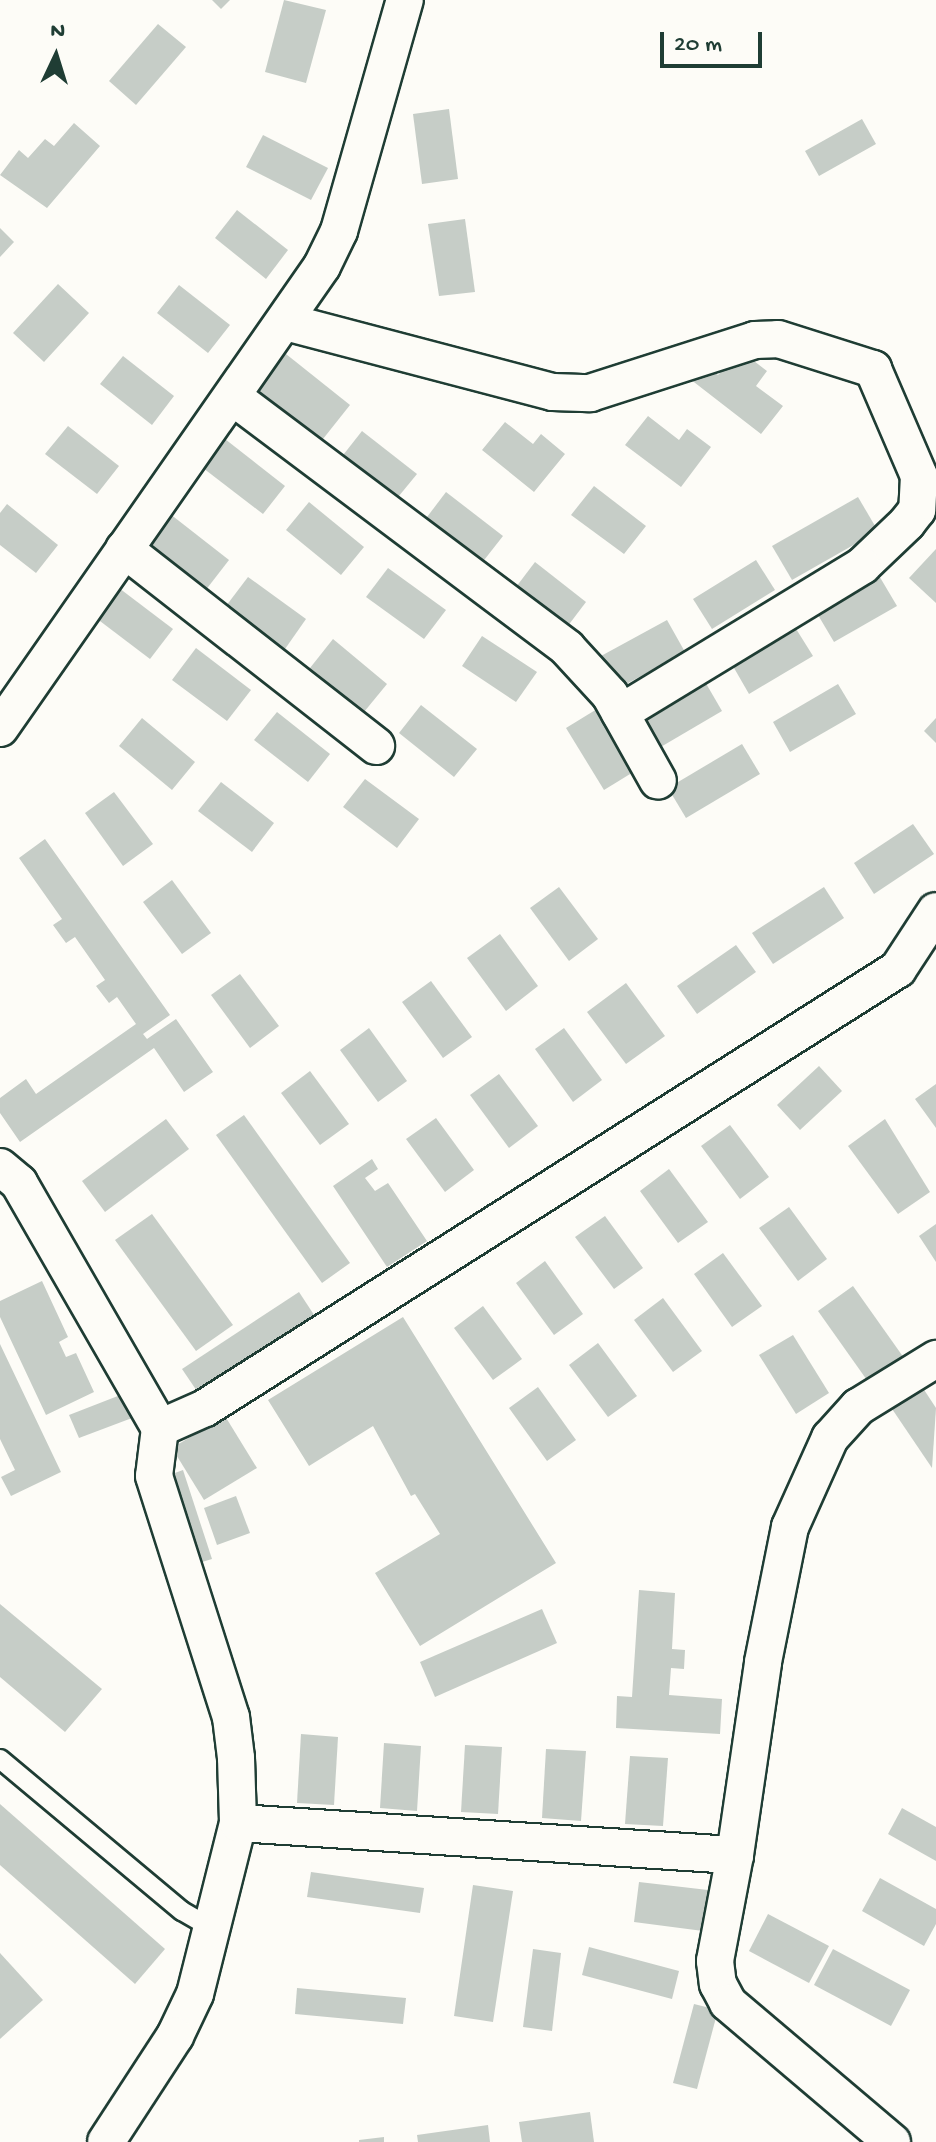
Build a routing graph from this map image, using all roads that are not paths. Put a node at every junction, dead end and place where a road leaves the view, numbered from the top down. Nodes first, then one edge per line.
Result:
1 (405, 0) edge
2 (286, 322) junction
3 (233, 397) junction
4 (124, 549) junction
5 (620, 713) junction
6 (0, 728) edge
7 (376, 746) dead end
8 (658, 781) dead end
9 (936, 911) edge
10 (0, 1167) edge
11 (936, 1359) edge
12 (160, 1428) junction
13 (0, 1759) edge
14 (238, 1823) junction
15 (735, 1855) junction
16 (213, 1929) junction
17 (106, 2142) edge
18 (892, 2142) edge

1 - 2 street
2 - 3 street
2 - 5 street
3 - 4 street
3 - 5 street
4 - 6 street
4 - 7 street
5 - 8 street
9 - 12 street
10 - 12 street
11 - 15 street
12 - 14 street
13 - 16 lane
14 - 15 street
14 - 16 street
15 - 18 street
16 - 17 street

